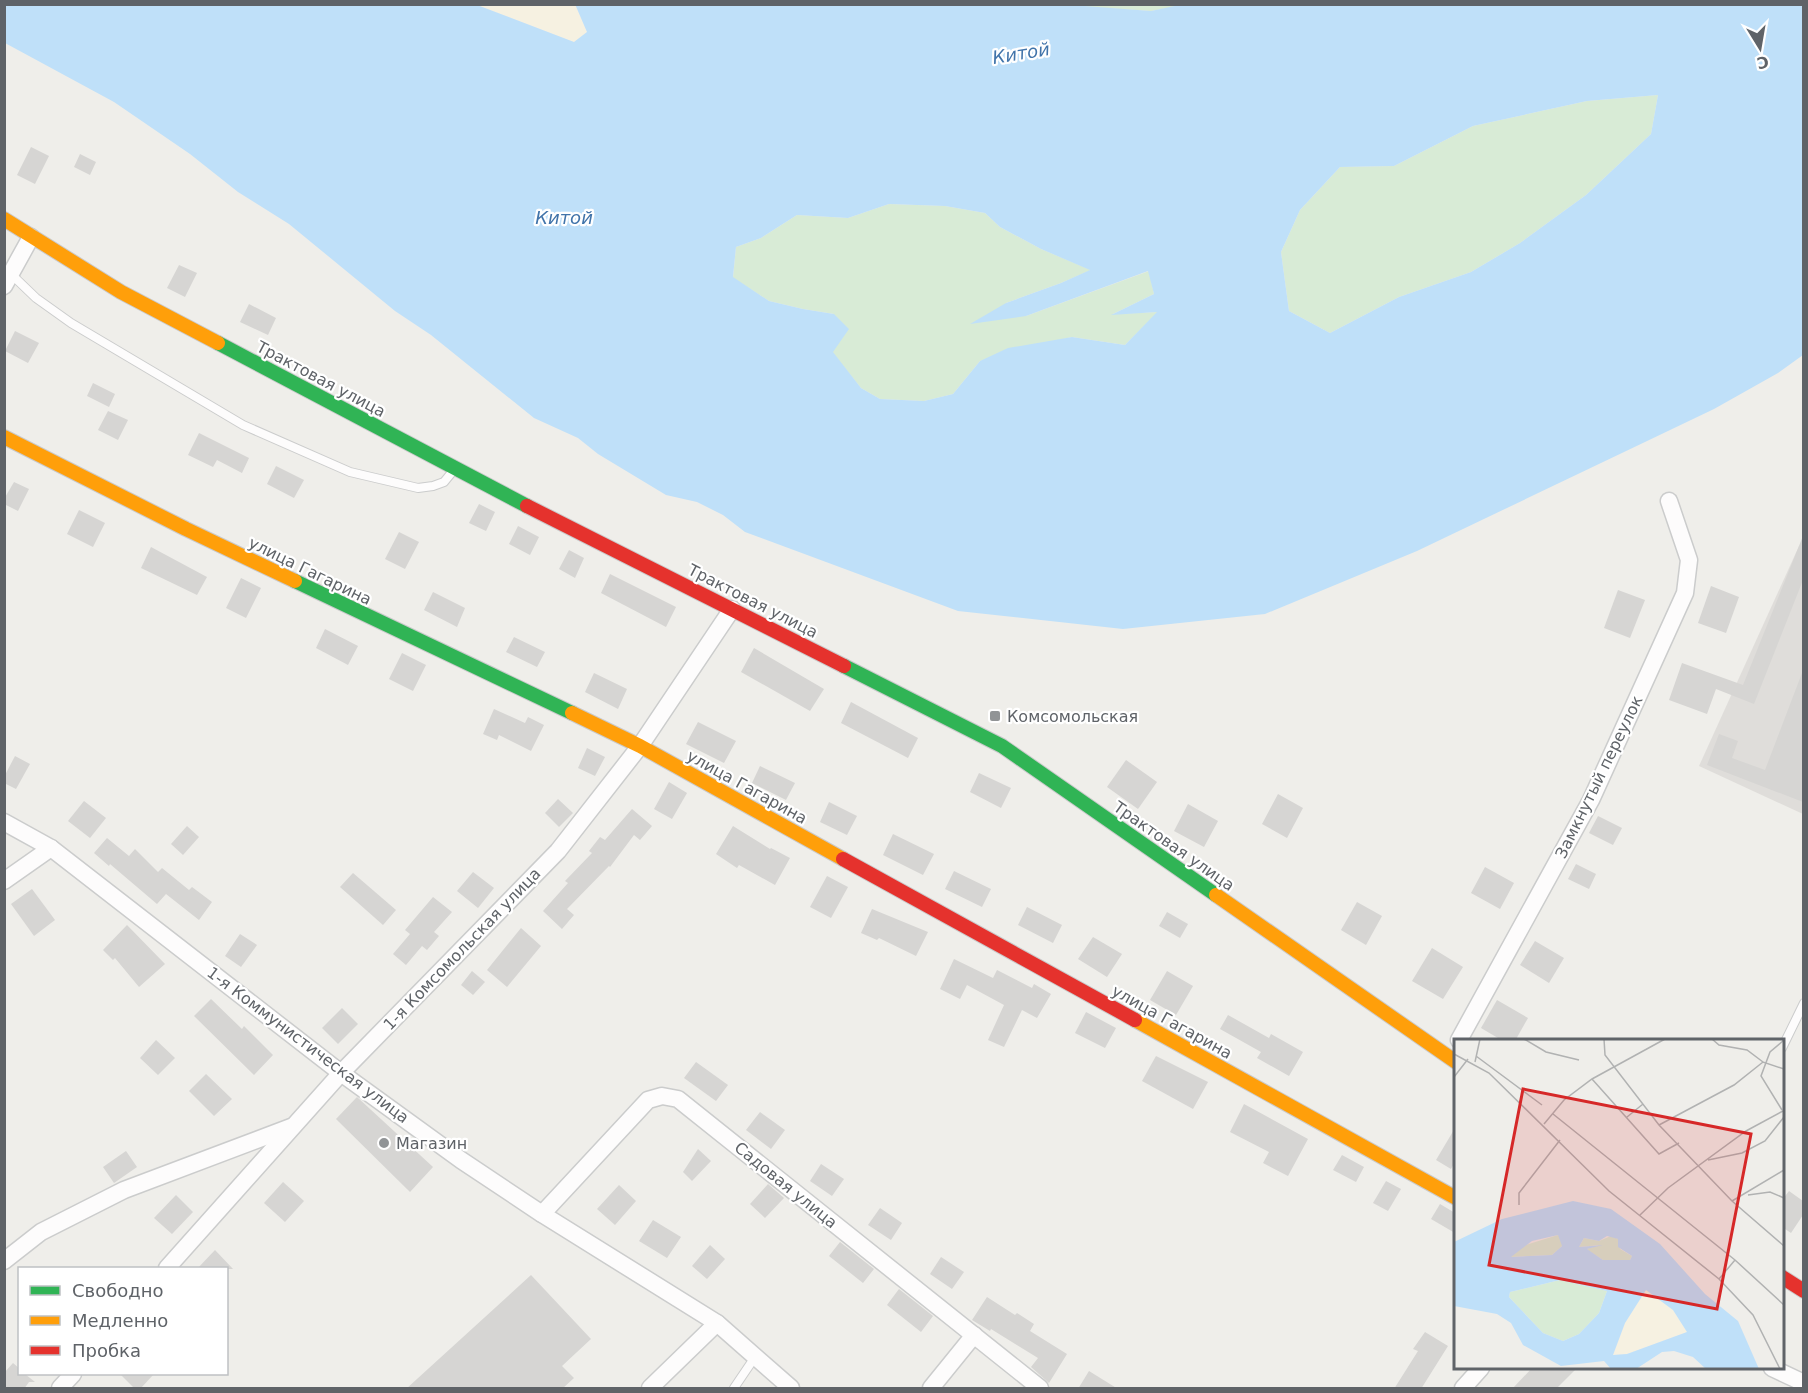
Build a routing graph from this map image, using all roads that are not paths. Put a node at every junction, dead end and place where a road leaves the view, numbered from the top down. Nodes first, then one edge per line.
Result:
1 (4, 219) edge
2 (31, 237) junction
3 (7, 278) edge
4 (4, 438) edge
5 (455, 469) junction
6 (1669, 501) dead end
7 (732, 609) junction
8 (640, 746) junction
9 (4, 822) edge
10 (51, 848) junction
11 (4, 881) edge
12 (1803, 1003) edge
13 (1460, 1039) edge
14 (1784, 1044) edge
15 (1454, 1055) edge
16 (341, 1073) junction
17 (295, 1126) junction
18 (1454, 1197) edge
19 (542, 1214) junction
20 (4, 1261) edge
21 (169, 1267) edge
22 (1784, 1278) edge
23 (1803, 1291) edge
24 (717, 1323) junction
25 (974, 1335) junction
26 (755, 1357) junction
27 (1480, 1369) edge
28 (1774, 1369) edge
29 (72, 1375) edge
30 (1803, 1383) edge
31 (60, 1389) edge
32 (650, 1389) edge
33 (734, 1389) edge
34 (791, 1389) edge
35 (931, 1389) edge
36 (1040, 1389) edge
37 (1463, 1389) edge

1 - 2 street, Трактовая улица
2 - 3 street
2 - 5 street, Трактовая улица
3 - 5 lane
4 - 8 street, улица Гагарина
5 - 7 street, Трактовая улица
6 - 13 street, Замкнутый переулок
7 - 8 street, 1-я Комсомольская улица
7 - 15 street, Трактовая улица
8 - 16 street, 1-я Комсомольская улица
8 - 18 street, улица Гагарина
9 - 10 street, 1-я Коммунистическая улица
10 - 11 street
10 - 16 street, 1-я Коммунистическая улица
12 - 14 lane
16 - 17 street, 1-я Комсомольская улица
16 - 19 street, 1-я Коммунистическая улица
17 - 20 street
17 - 21 street, 1-я Комсомольская улица
19 - 24 street, 1-я Коммунистическая улица
19 - 25 street, Садовая улица
22 - 23 street
24 - 26 street, 1-я Коммунистическая улица
24 - 32 street
25 - 35 street
25 - 36 street, Садовая улица
26 - 33 lane
26 - 34 street, 1-я Коммунистическая улица
27 - 37 street
28 - 30 street
29 - 31 street

